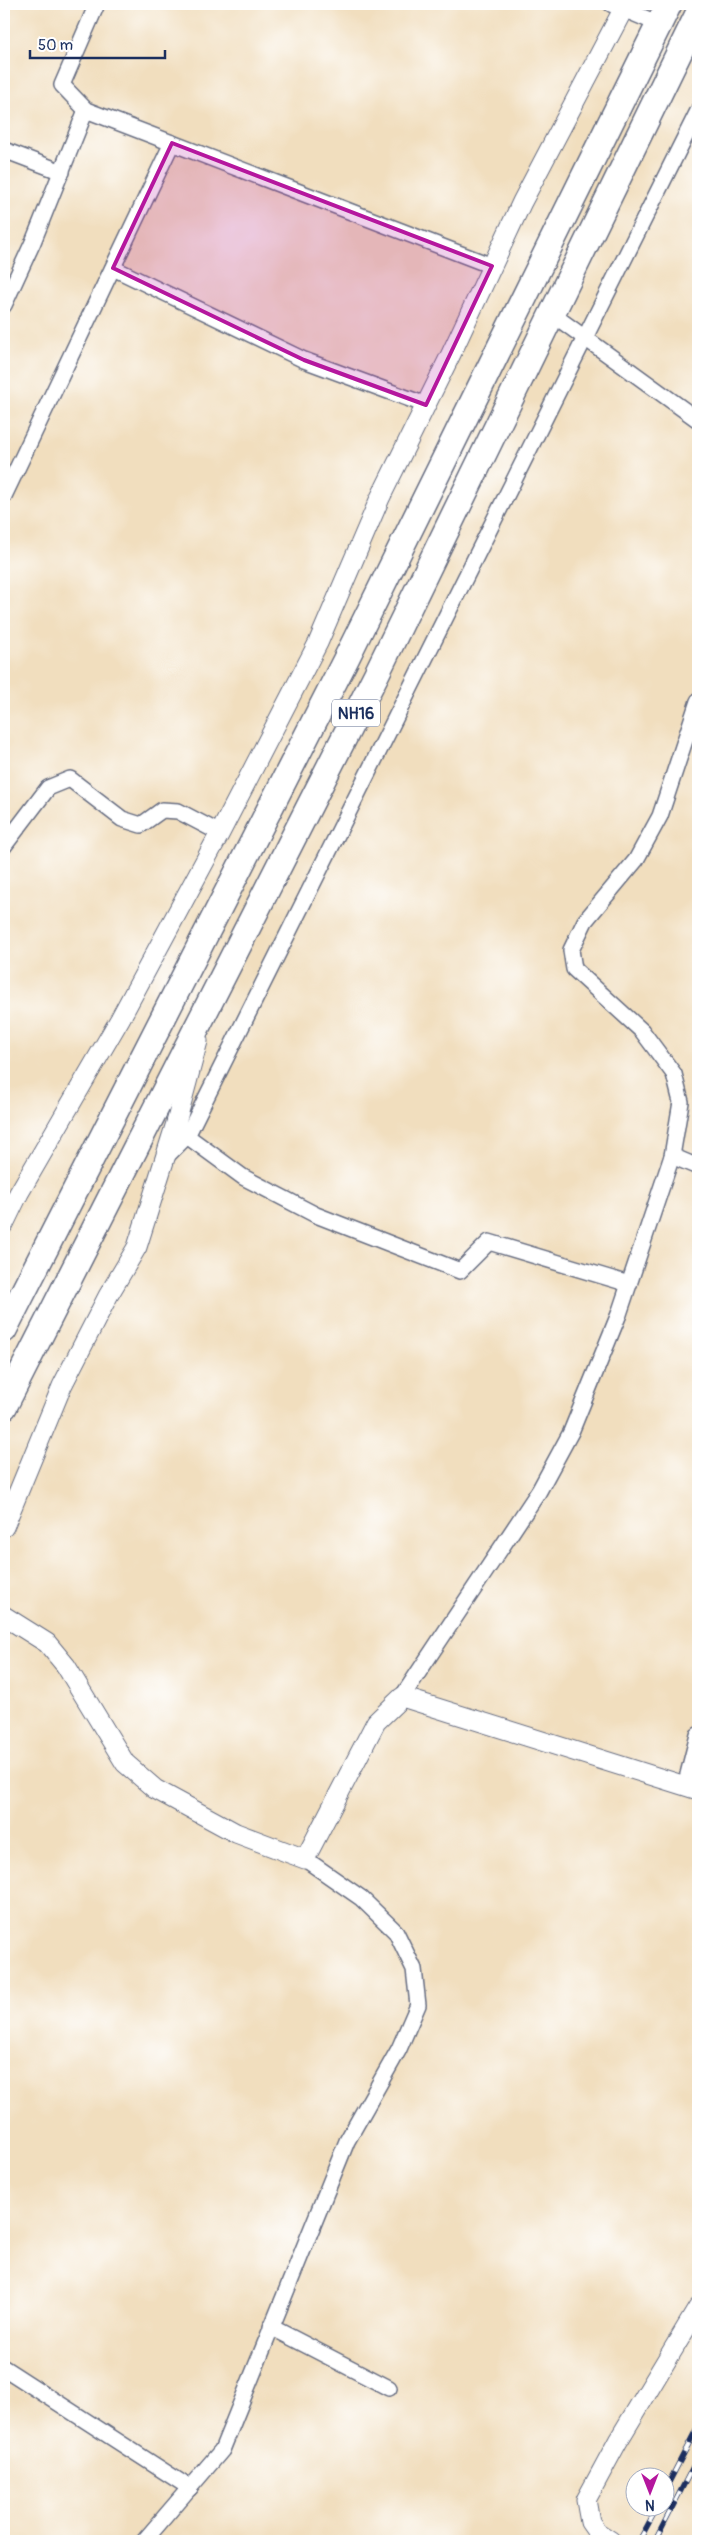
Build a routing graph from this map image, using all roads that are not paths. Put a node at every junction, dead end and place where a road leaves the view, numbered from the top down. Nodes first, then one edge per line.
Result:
1 (97, 4) edge
2 (621, 5) edge
3 (664, 14) edge
4 (698, 14) edge
5 (86, 110) junction
6 (698, 111) edge
7 (172, 143) junction
8 (4, 150) edge
9 (62, 172) junction
10 (492, 266) junction
11 (113, 268) junction
12 (4, 305) edge
13 (552, 314) junction
14 (586, 338) junction
15 (426, 406) junction
16 (698, 420) edge
17 (4, 496) edge
18 (698, 701) edge
19 (220, 832) junction
20 (4, 846) edge
21 (206, 1008) junction
22 (187, 1136) junction
23 (672, 1156) junction
24 (166, 1157) junction
25 (698, 1167) edge
26 (4, 1224) edge
27 (629, 1284) junction
28 (4, 1330) edge
29 (4, 1407) edge
30 (4, 1527) edge
31 (4, 1616) edge
32 (402, 1697) junction
33 (698, 1735) edge
34 (692, 1788) edge
35 (305, 1859) junction
36 (698, 2308) edge
37 (271, 2327) junction
38 (4, 2368) edge
39 (388, 2388) dead end
40 (190, 2488) junction
41 (144, 2541) edge
42 (611, 2541) edge

1 - 5 street
2 - 3 street
2 - 10 street
3 - 28 highway, NH16
4 - 13 highway, NH16
5 - 7 street
5 - 9 street
6 - 14 street
7 - 10 street
7 - 11 street
8 - 9 street
9 - 12 street
10 - 15 street
11 - 15 street
11 - 17 street
13 - 14 street
13 - 21 highway, NH16
14 - 16 street
14 - 22 street
15 - 19 street
18 - 23 street
19 - 20 street
19 - 26 street
21 - 24 street
21 - 29 highway, NH16
22 - 24 street
22 - 27 street
23 - 25 street
23 - 27 street
24 - 30 street
27 - 32 street
31 - 35 street
32 - 34 street
32 - 35 street
33 - 34 street
35 - 37 street
36 - 42 street
37 - 39 street
37 - 40 street
38 - 40 street
40 - 41 street

